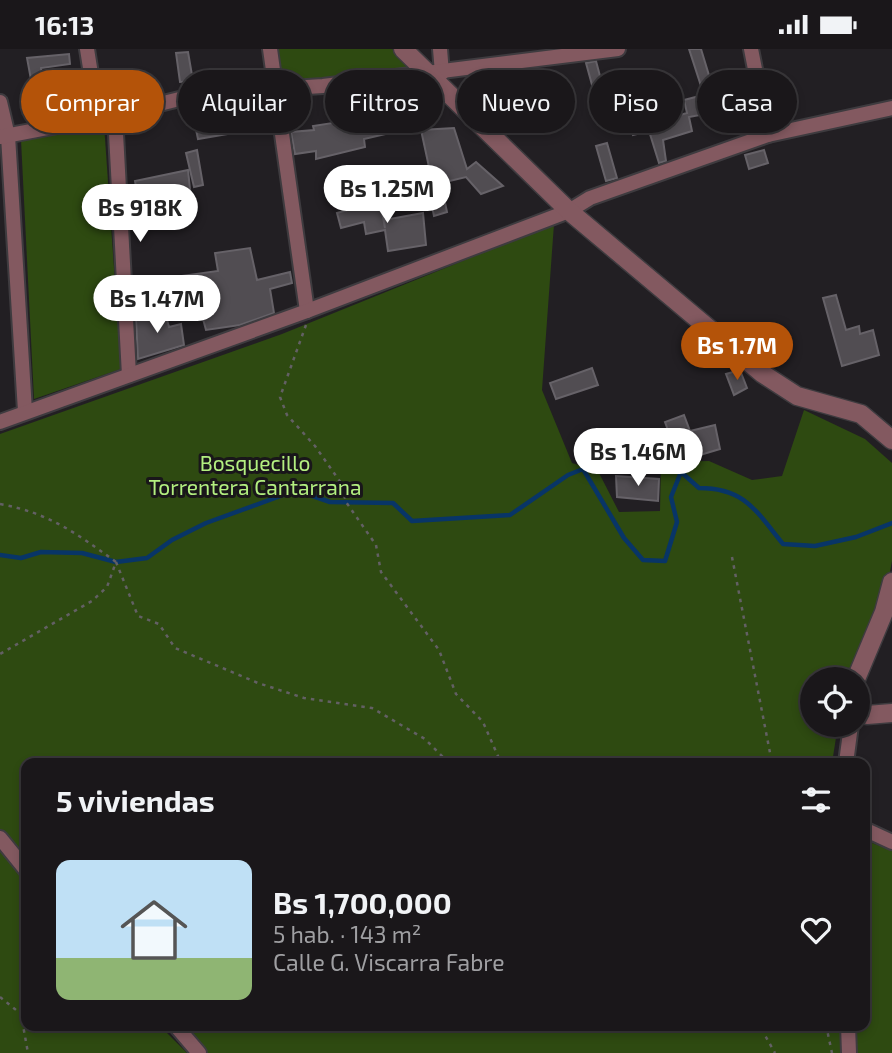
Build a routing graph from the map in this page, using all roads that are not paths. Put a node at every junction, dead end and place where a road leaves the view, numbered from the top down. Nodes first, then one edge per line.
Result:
1 (87, 49) edge
2 (270, 49) edge
3 (402, 49) edge
4 (440, 49) edge
5 (751, 49) edge
6 (610, 50) edge
7 (90, 70) edge
8 (273, 70) edge
9 (430, 70) edge
10 (436, 70) edge
11 (443, 73) edge
12 (443, 82) edge
13 (0, 102) edge
14 (892, 108) edge
15 (24, 133) edge
16 (117, 133) edge
17 (281, 133) edge
18 (768, 135) junction
19 (4, 137) edge
20 (569, 211) junction
21 (307, 311) junction
22 (129, 375) junction
23 (26, 411) junction
24 (0, 422) edge
25 (892, 440) edge
26 (892, 582) edge
27 (861, 667) edge
28 (892, 713) edge
29 (870, 715) edge
30 (849, 737) edge
31 (846, 758) edge
32 (870, 832) edge
33 (0, 838) edge
34 (892, 842) edge
35 (21, 864) edge
36 (180, 1031) edge
37 (848, 1031) edge
38 (200, 1053) edge
39 (849, 1053) edge

1 - 7 street
2 - 8 street
3 - 9 street
4 - 10 street
5 - 18 street
6 - 11 street
12 - 20 street
13 - 19 street
14 - 18 street
15 - 19 street
16 - 22 street
17 - 21 street
18 - 20 street
19 - 23 street
20 - 21 street
20 - 25 street
21 - 22 street
22 - 23 street
23 - 24 street
26 - 27 street
28 - 29 street
30 - 31 street
32 - 34 street
33 - 35 street
36 - 38 street
37 - 39 street

